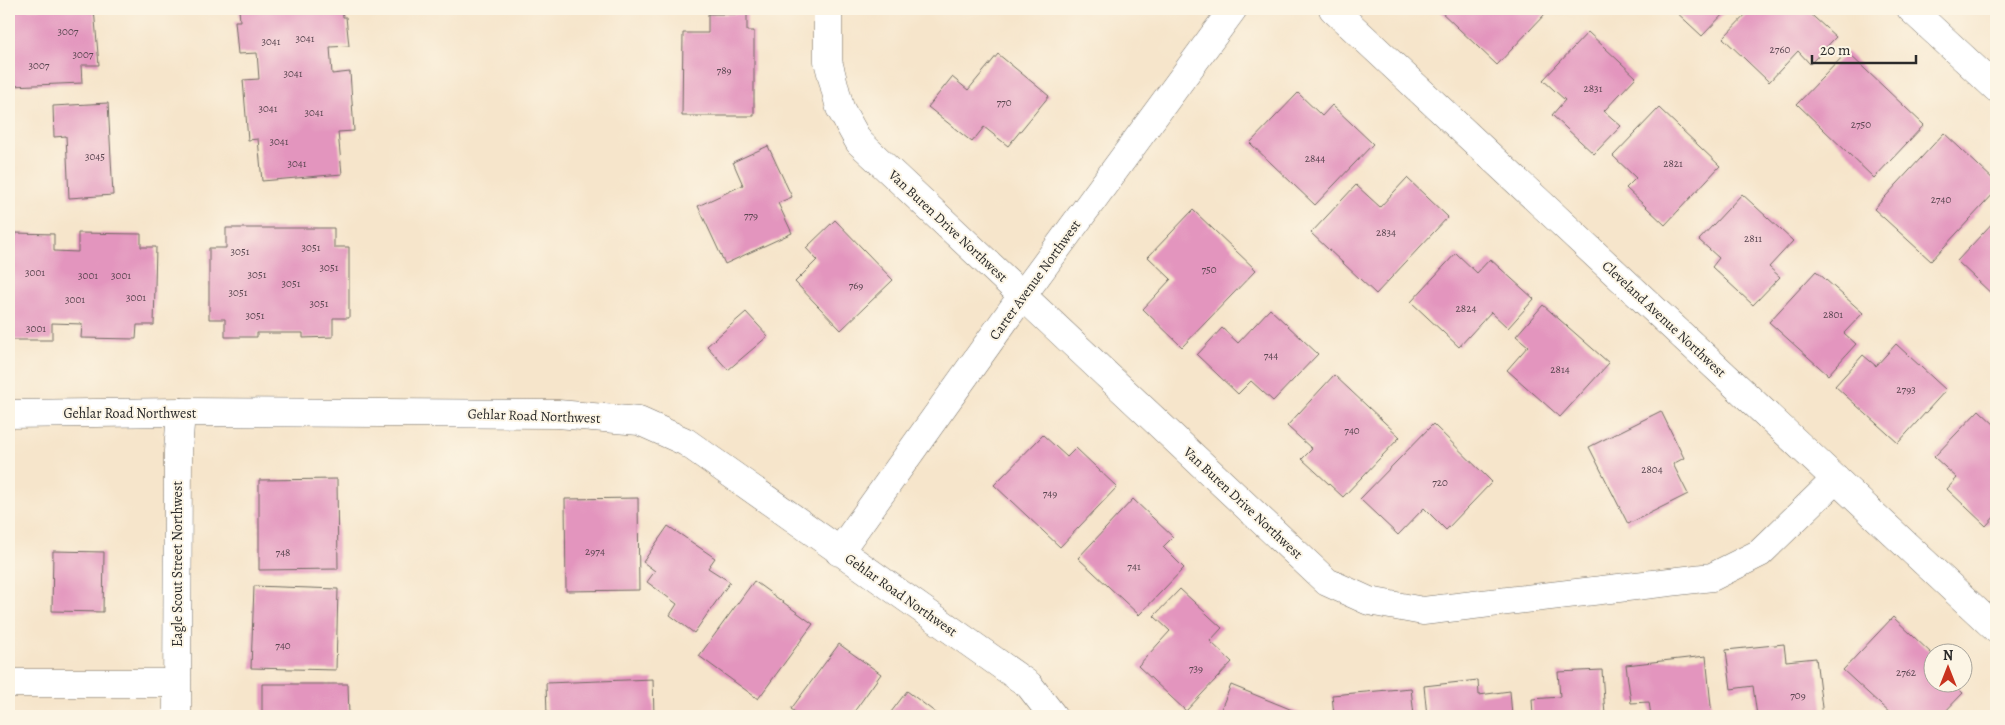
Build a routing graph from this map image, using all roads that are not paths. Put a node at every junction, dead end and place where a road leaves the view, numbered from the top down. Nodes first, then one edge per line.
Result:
1 (828, 9) edge
2 (1233, 9) edge
3 (1332, 9) edge
4 (1911, 9) edge
5 (1996, 88) edge
6 (1022, 296) junction
7 (181, 412) junction
8 (9, 414) edge
9 (1836, 479) junction
10 (839, 552) junction
11 (1996, 629) edge
12 (9, 683) edge
13 (177, 683) junction
14 (177, 716) edge
15 (1052, 716) edge

1 - 6 street, Van Buren Drive Northwest
2 - 6 street, Carter Avenue Northwest
3 - 9 street, Cleveland Avenue Northwest
4 - 5 street
6 - 9 street, Van Buren Drive Northwest
6 - 10 street, Carter Avenue Northwest
7 - 8 street, Gehlar Road Northwest
7 - 10 street, Gehlar Road Northwest
7 - 13 street, Eagle Scout Street Northwest
9 - 11 street, Cleveland Avenue Northwest
10 - 15 street, Gehlar Road Northwest
12 - 13 street
13 - 14 street, Eagle Scout Street Northwest

